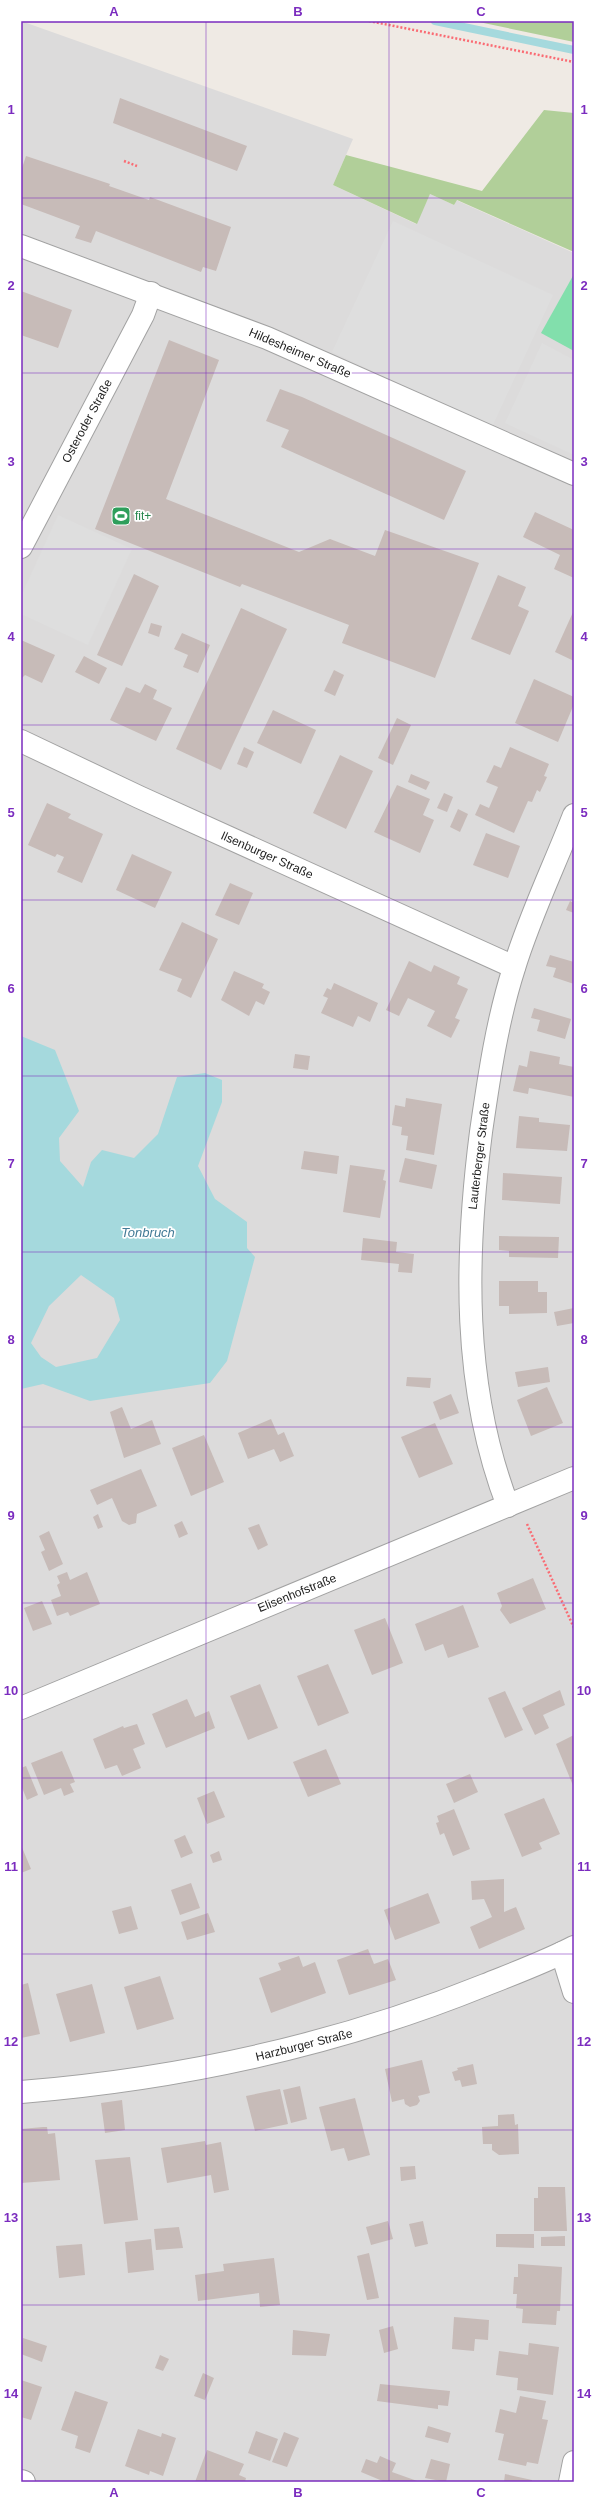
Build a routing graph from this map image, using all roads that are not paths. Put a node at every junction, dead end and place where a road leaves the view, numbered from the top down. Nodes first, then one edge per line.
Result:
1 (21, 246) edge
2 (151, 293) junction
3 (574, 474) edge
4 (22, 544) edge
5 (21, 741) edge
6 (574, 815) edge
7 (514, 967) junction
8 (574, 1478) edge
9 (513, 1504) junction
10 (21, 1708) edge
11 (568, 1950) edge
12 (574, 1992) edge
13 (21, 2092) edge
14 (574, 2462) edge
15 (21, 2481) edge
16 (24, 2482) edge
17 (570, 2482) edge

1 - 2 street, Hildesheimer Straße
2 - 3 street, Hildesheimer Straße
2 - 4 street, Osteroder Straße
5 - 7 street, Ilsenburger Straße
6 - 7 street, Lauterberger Straße
7 - 9 street, Lauterberger Straße
8 - 9 street, Elisenhofstraße
9 - 10 street, Elisenhofstraße
11 - 12 street
11 - 13 street, Harzburger Straße
14 - 17 street
15 - 16 street

